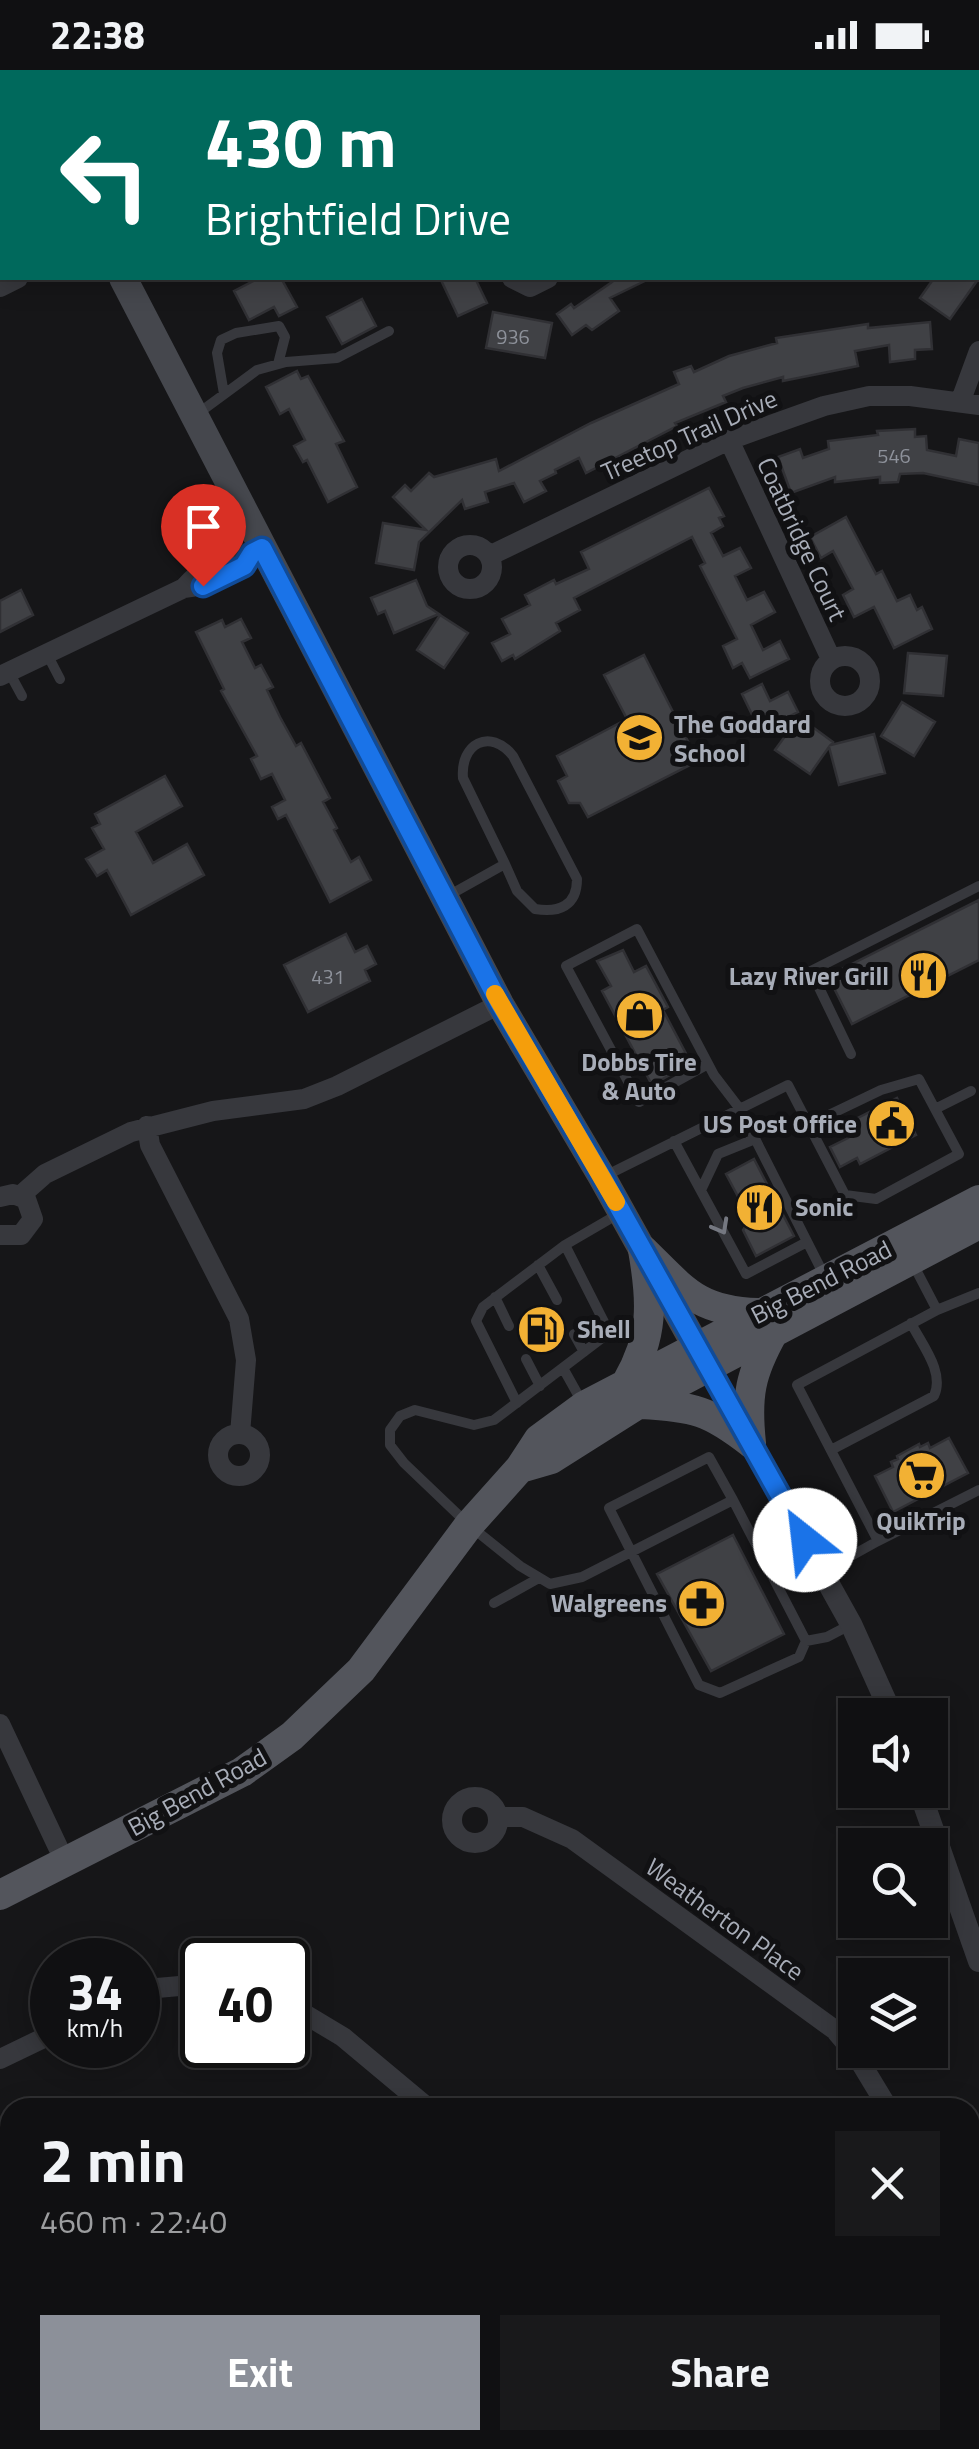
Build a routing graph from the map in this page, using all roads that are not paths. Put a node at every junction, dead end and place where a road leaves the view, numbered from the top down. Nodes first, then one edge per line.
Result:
1 (124, 280) edge
2 (516, 280) edge
3 (544, 280) edge
4 (389, 331) dead end
5 (979, 351) edge
6 (278, 364) junction
7 (224, 394) junction
8 (970, 402) edge
9 (195, 415) junction
10 (728, 440) junction
11 (258, 550) junction
12 (489, 556) dead end
13 (47, 654) junction
14 (831, 659) dead end
15 (4, 674) edge
16 (60, 679) dead end
17 (22, 696) dead end
18 (504, 864) junction
19 (979, 886) edge
20 (445, 897) junction
21 (500, 1004) junction
22 (851, 1054) dead end
23 (708, 1064) junction
24 (970, 1090) dead end
25 (740, 1109) junction
26 (935, 1109) junction
27 (808, 1125) junction
28 (146, 1126) junction
29 (755, 1139) junction
30 (674, 1142) junction
31 (602, 1177) junction
32 (700, 1190) junction
33 (10, 1196) edge
34 (979, 1200) edge
35 (622, 1212) junction
36 (979, 1224) edge
37 (0, 1235) edge
38 (807, 1242) junction
39 (565, 1244) junction
40 (643, 1250) junction
41 (911, 1261) junction
42 (538, 1265) junction
43 (826, 1279) junction
44 (979, 1293) edge
45 (495, 1298) junction
46 (557, 1300) dead end
47 (937, 1310) junction
48 (768, 1323) junction
49 (911, 1323) junction
50 (510, 1326) dead end
51 (574, 1334) dead end
52 (584, 1352) junction
53 (702, 1356) junction
54 (526, 1359) dead end
55 (564, 1368) junction
56 (540, 1386) junction
57 (632, 1393) junction
58 (516, 1403) junction
59 (584, 1406) junction
60 (240, 1434) dead end
61 (751, 1443) junction
62 (831, 1450) junction
63 (520, 1468) junction
64 (979, 1490) edge
65 (733, 1500) junction
66 (468, 1524) junction
67 (878, 1541) junction
68 (632, 1551) junction
69 (823, 1572) junction
70 (540, 1578) junction
71 (494, 1603) dead end
72 (851, 1624) junction
73 (806, 1641) junction
74 (884, 1698) edge
75 (0, 1724) edge
76 (925, 1808) edge
77 (499, 1817) dead end
78 (65, 1862) junction
79 (0, 1895) edge
80 (979, 1962) edge
81 (310, 2017) edge
82 (30, 2045) edge
83 (0, 2059) edge
84 (400, 2098) edge
85 (882, 2098) edge

1 - 9 main road
2 - 3 street
4 - 6 lane
5 - 8 street
6 - 7 lane
6 - 7 lane
7 - 9 lane
8 - 10 street, Treetop Trail Drive
9 - 11 main road
10 - 12 street, Treetop Trail Drive
10 - 14 street, Coatbridge Court
11 - 13 street
11 - 20 main road
13 - 15 street
13 - 16 lane
15 - 17 lane
18 - 18 lane
18 - 20 lane
19 - 22 lane
20 - 21 main road
21 - 28 street
21 - 31 main road
23 - 23 lane
23 - 25 lane
24 - 26 lane
25 - 27 lane
25 - 29 lane
25 - 30 lane
26 - 27 lane
26 - 27 lane
28 - 33 street
28 - 60 street
29 - 32 lane
29 - 38 lane
30 - 31 lane
30 - 32 lane
31 - 35 main road
32 -> 38 lane
33 - 37 street
34 - 43 main road, Big Bend Road
35 - 39 lane
35 - 40 main road
36 - 41 main road, Big Bend Road
38 - 43 lane
39 - 42 lane
39 - 52 lane
40 - 48 main road
40 - 53 main road
40 - 57 main road
41 - 47 lane
41 - 48 main road, Big Bend Road
42 - 45 lane
42 - 46 lane
43 - 48 main road, Big Bend Road
44 - 47 lane
45 - 50 lane
45 - 58 lane
47 - 49 lane
48 - 53 main road, Big Bend Road
48 - 61 main road
49 - 62 lane
49 - 62 lane
51 - 52 lane
52 - 55 lane
53 - 57 main road, Big Bend Road
53 - 61 street
54 - 56 lane
55 - 56 lane
55 - 59 lane
56 - 58 lane
57 - 59 main road, Big Bend Road
57 - 61 main road
57 - 63 main road, Big Bend Road
58 - 66 lane
59 - 63 main road, Big Bend Road
61 - 69 street
62 - 67 lane
63 - 66 main road, Big Bend Road
64 - 67 lane
65 - 68 lane
65 - 68 lane
65 - 73 lane
66 - 70 lane
66 - 78 main road, Big Bend Road
67 - 69 lane
68 - 70 lane
68 - 73 lane
69 - 72 street
70 - 71 lane
72 - 73 lane
72 - 74 street
75 - 78 street
76 - 80 street
77 - 85 street, Weatherton Place
78 - 79 main road, Big Bend Road
81 - 84 street
82 - 83 street

